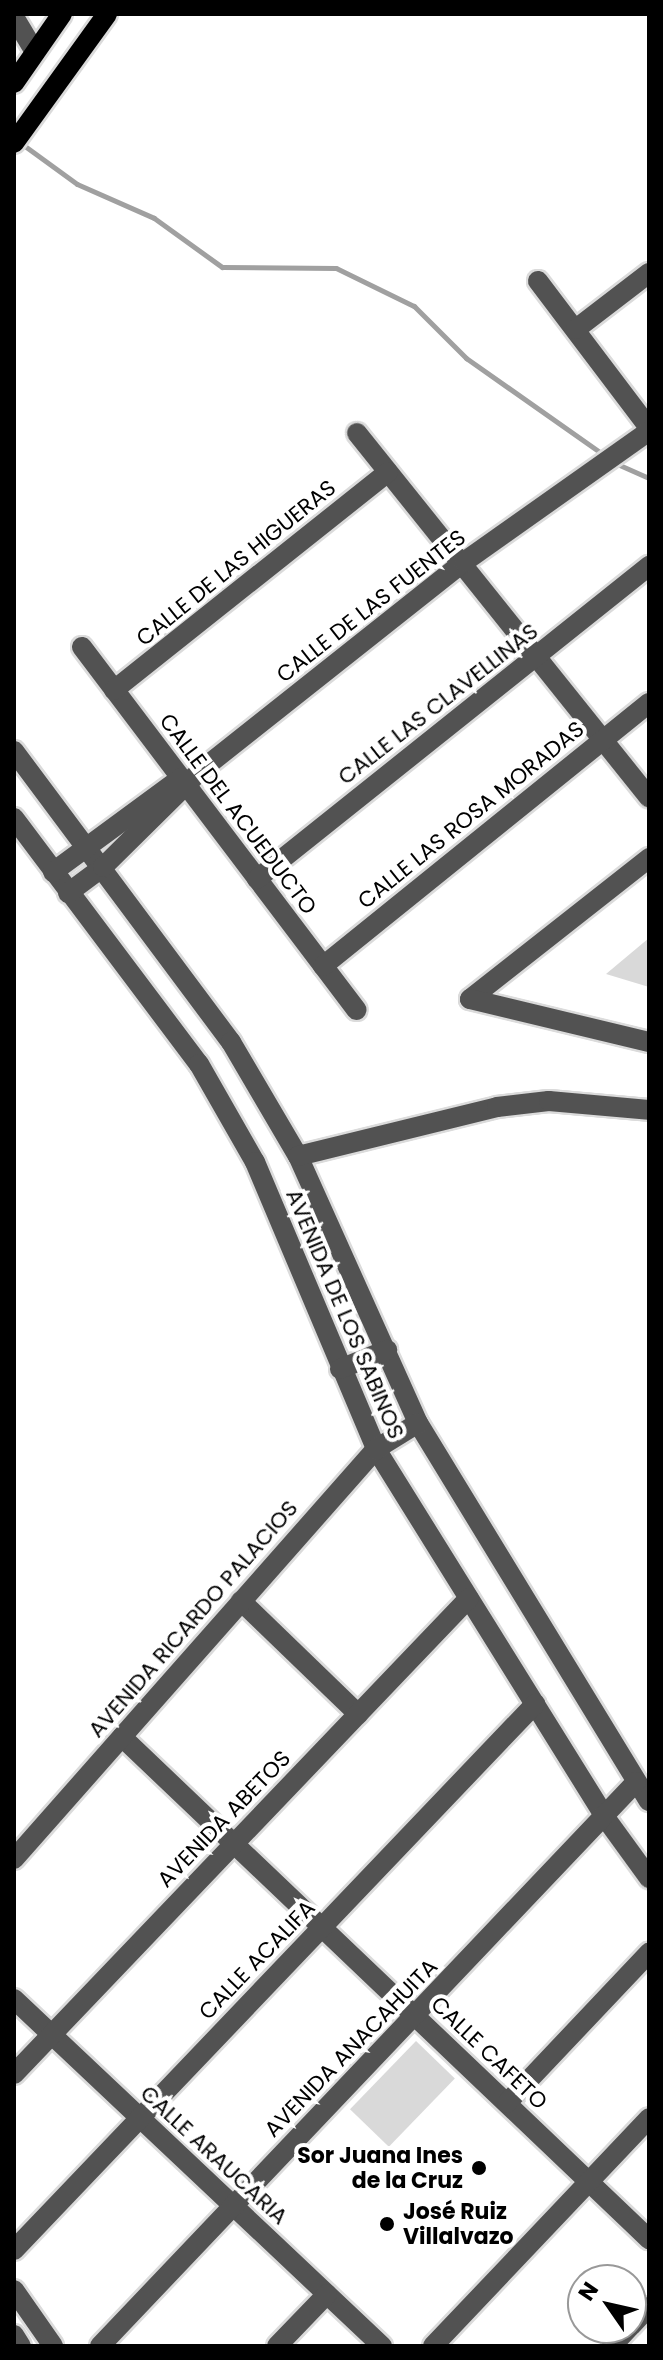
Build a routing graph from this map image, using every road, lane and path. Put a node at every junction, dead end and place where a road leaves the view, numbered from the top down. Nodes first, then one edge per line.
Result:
1 (62, 14) edge
2 (107, 14) edge
3 (14, 17) edge
4 (35, 52) junction
5 (14, 83) edge
6 (14, 143) edge
7 (649, 273) edge
8 (538, 281) dead end
9 (576, 329) junction
10 (649, 430) edge
11 (357, 433) dead end
12 (388, 472) junction
13 (464, 562) junction
14 (649, 566) edge
15 (82, 647) dead end
16 (539, 656) junction
17 (114, 690) junction
18 (649, 703) edge
19 (603, 739) junction
20 (14, 751) edge
21 (189, 778) junction
22 (649, 797) edge
23 (14, 818) edge
24 (87, 847) junction
25 (649, 858) edge
26 (103, 867) junction
27 (53, 872) junction
28 (257, 879) junction
29 (68, 893) junction
30 (323, 966) junction
31 (357, 1010) dead end
32 (649, 1042) edge
33 (649, 1110) edge
34 (298, 1156) junction
35 (387, 1350) junction
36 (340, 1369) junction
37 (418, 1423) junction
38 (376, 1449) junction
39 (469, 1598) junction
40 (241, 1601) junction
41 (535, 1704) junction
42 (358, 1714) junction
43 (122, 1737) junction
44 (636, 1782) junction
45 (649, 1801) edge
46 (604, 1816) junction
47 (234, 1844) junction
48 (14, 1859) edge
49 (649, 1878) edge
50 (322, 1927) junction
51 (649, 1953) edge
52 (14, 1999) edge
53 (415, 2015) junction
54 (52, 2034) junction
55 (14, 2074) edge
56 (507, 2103) junction
57 (140, 2118) junction
58 (649, 2118) edge
59 (589, 2182) junction
60 (233, 2206) junction
61 (649, 2239) edge
62 (14, 2250) edge
63 (14, 2290) edge
64 (327, 2294) junction
65 (14, 2335) edge
66 (21, 2346) edge
67 (53, 2346) edge
68 (100, 2346) edge
69 (277, 2346) edge
70 (382, 2346) edge
71 (433, 2346) edge

1 - 4 main road
2 - 6 main road
3 - 4 street
4 - 5 main road
7 - 9 street
8 - 9 street
9 - 10 street
10 - 13 street, CALLE DE LAS FUENTES
11 - 12 street
12 - 13 street
12 - 17 street, CALLE DE LAS HIGUERAS
13 - 16 street
13 - 21 street, CALLE DE LAS FUENTES
14 - 16 street, CALLE LAS CLAVELLINAS
15 - 17 street, CALLE DEL ACUEDUCTO
16 - 19 street
16 - 28 street, CALLE LAS CLAVELLINAS
17 - 21 street, CALLE DEL ACUEDUCTO
18 - 19 street, CALLE LAS ROSA MORADAS
19 - 22 street
19 - 30 street, CALLE LAS ROSA MORADAS
20 - 24 street, AVENIDA DE LOS SABINOS
21 - 24 street
21 - 26 street
21 - 28 street, CALLE DEL ACUEDUCTO
23 - 27 street, AVENIDA DE LOS SABINOS
24 - 26 street, AVENIDA DE LOS SABINOS
24 - 27 street
25 - 32 street
26 - 29 street
26 - 34 street, AVENIDA DE LOS SABINOS
27 - 29 street, AVENIDA DE LOS SABINOS
28 - 30 street, CALLE DEL ACUEDUCTO
29 - 36 street, AVENIDA DE LOS SABINOS
30 - 31 street, CALLE DEL ACUEDUCTO
33 - 34 street
34 - 35 street, AVENIDA DE LOS SABINOS
35 - 36 street
35 - 37 street, AVENIDA DE LOS SABINOS
36 - 38 street, AVENIDA DE LOS SABINOS
37 - 38 street, AVENIDA RICARDO PALACIOS
37 - 44 street, AVENIDA DE LOS SABINOS
38 - 39 street, AVENIDA DE LOS SABINOS
38 - 40 street, AVENIDA RICARDO PALACIOS
39 - 41 street, AVENIDA DE LOS SABINOS
39 - 42 street, AVENIDA ABETOS
40 - 42 street
40 - 43 street, AVENIDA RICARDO PALACIOS
41 - 46 street, AVENIDA DE LOS SABINOS
41 - 50 street, CALLE ACALIFA
42 - 47 street, AVENIDA ABETOS
43 - 47 street, CALLE CAFETO
43 - 48 street, AVENIDA RICARDO PALACIOS
44 - 45 street, AVENIDA DE LOS SABINOS
44 - 46 street, AVENIDA ANACAHUITA
46 - 49 street, AVENIDA DE LOS SABINOS
46 - 53 street, AVENIDA ANACAHUITA
47 - 50 street, CALLE CAFETO
47 - 54 street, AVENIDA ABETOS
50 - 53 street, CALLE CAFETO
50 - 57 street, CALLE ACALIFA
51 - 56 street
52 - 54 street, CALLE ARAUCARIA
53 - 56 street, CALLE CAFETO
53 - 60 street, AVENIDA ANACAHUITA
54 - 55 street, AVENIDA ABETOS
54 - 57 street, CALLE ARAUCARIA
56 - 59 street, CALLE CAFETO
57 - 60 street, CALLE ARAUCARIA
57 - 62 street, CALLE ACALIFA
58 - 59 street
59 - 61 street, CALLE CAFETO
59 - 71 street
60 - 64 street, CALLE ARAUCARIA
60 - 68 street, AVENIDA ANACAHUITA
63 - 67 street
64 - 69 street
64 - 70 street, CALLE ARAUCARIA
65 - 66 street

